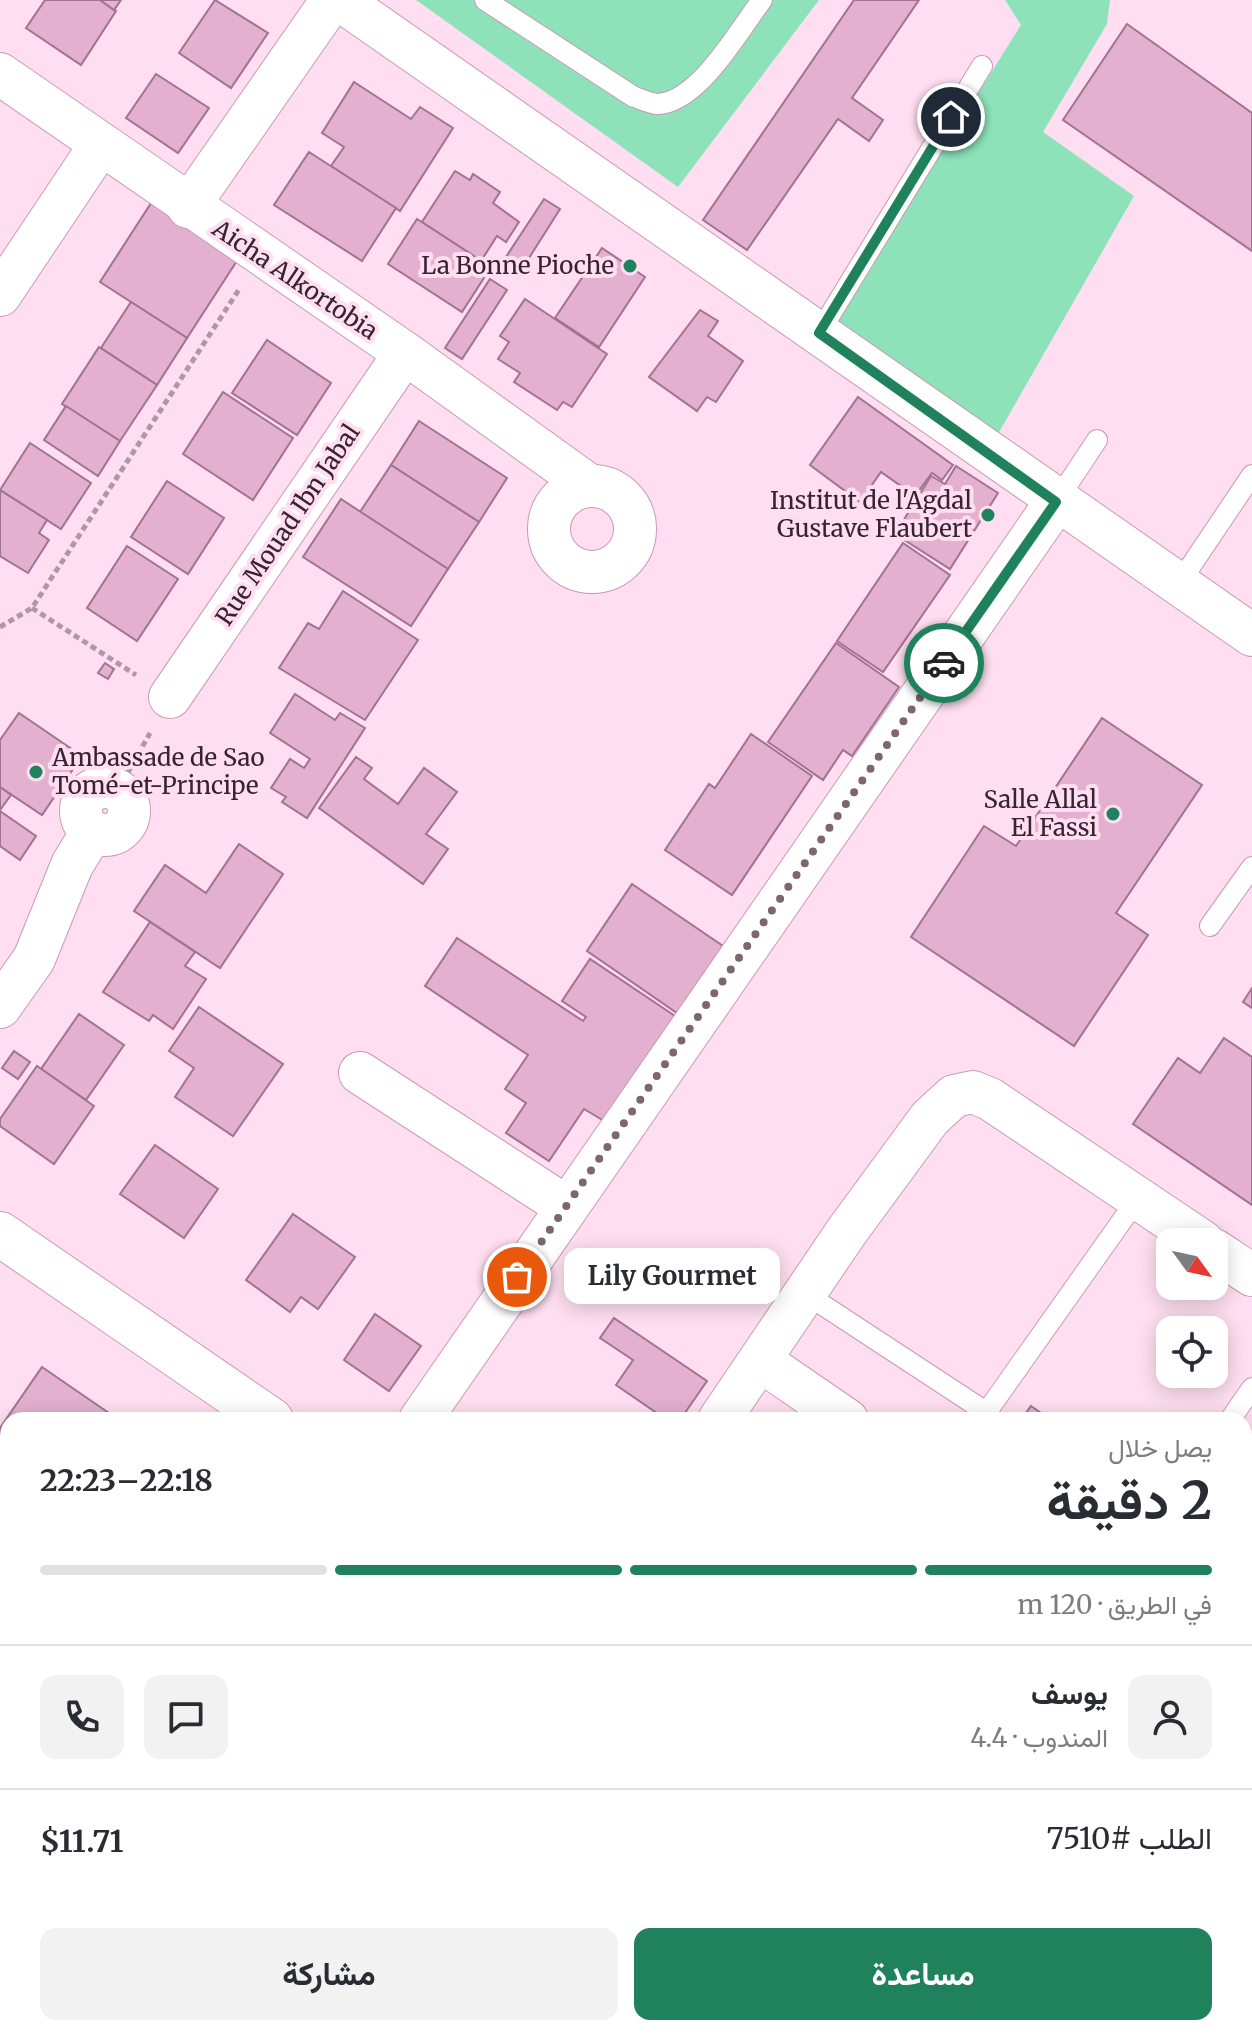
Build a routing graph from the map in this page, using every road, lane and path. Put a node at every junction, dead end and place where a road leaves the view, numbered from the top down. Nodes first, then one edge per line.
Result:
1 (485, 0) edge
2 (762, 0) edge
3 (354, 5) edge
4 (982, 66) dead end
5 (0, 74) edge
6 (101, 144) junction
7 (188, 207) junction
8 (260, 257) junction
9 (0, 295) edge
10 (819, 333) junction
11 (405, 353) junction
12 (1097, 440) dead end
13 (1252, 475) edge
14 (590, 486) dead end
15 (1056, 502) junction
16 (1178, 585) junction
17 (32, 608) junction
18 (0, 627) edge
19 (1252, 635) edge
20 (170, 697) junction
21 (118, 790) joint
22 (1252, 867) edge
23 (1210, 926) dead end
24 (0, 1007) edge
25 (360, 1073) dead end
26 (1138, 1198) junction
27 (565, 1206) junction
28 (1182, 1228) edge
29 (0, 1234) edge
30 (1228, 1259) edge
31 (1252, 1275) edge
32 (806, 1294) junction
33 (761, 1361) junction
34 (1252, 1388) edge
35 (259, 1412) edge
36 (425, 1412) edge
37 (725, 1412) edge
38 (835, 1412) edge
39 (977, 1412) edge
40 (986, 1412) edge
41 (1236, 1412) edge

1 - 2 lane
3 - 7 street
3 - 10 street
4 - 10 lane
5 - 6 street, Aicha Alkortobia
6 - 7 street, Aicha Alkortobia
6 - 9 street
7 - 8 street, Aicha Alkortobia
8 - 11 street, Aicha Alkortobia
8 - 17 path
10 - 15 street
11 - 14 street, Aicha Alkortobia
11 - 20 street, Rue Mouad Ibn Jabal
12 - 15 lane
13 - 16 lane
15 - 16 street
15 - 27 street
16 - 19 street
17 - 18 path
17 - 20 path
20 - 21 path
21 - 24 street
22 - 23 lane
25 - 27 street
26 - 28 street
26 - 32 street
26 - 40 lane
27 - 36 street
29 - 35 main road
30 - 31 street
32 - 33 street
32 - 39 lane
33 - 37 street
33 - 38 street
34 - 41 lane

